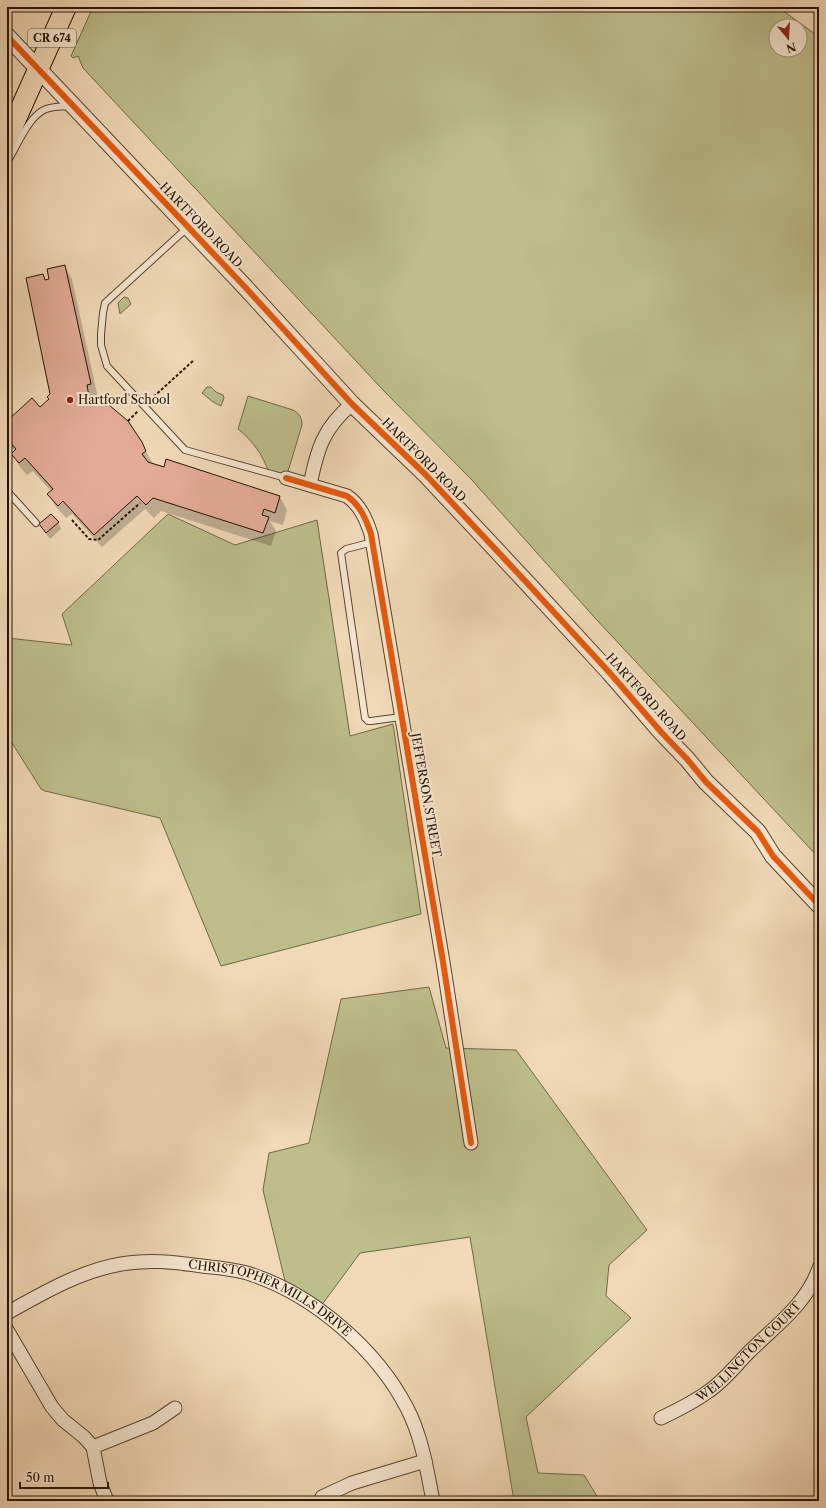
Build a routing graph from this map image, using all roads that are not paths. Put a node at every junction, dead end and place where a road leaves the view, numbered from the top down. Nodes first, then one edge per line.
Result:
1 (66, 7) edge
2 (7, 36) edge
3 (38, 68) junction
4 (73, 106) junction
5 (7, 139) edge
6 (7, 162) edge
7 (188, 227) junction
8 (352, 404) junction
9 (286, 478) joint
10 (310, 485) junction
11 (7, 491) edge
12 (36, 523) dead end
13 (372, 542) junction
14 (401, 717) junction
15 (819, 905) edge
16 (471, 1142) dead end
17 (819, 1268) edge
18 (7, 1313) edge
19 (7, 1330) edge
20 (175, 1408) dead end
21 (661, 1418) dead end
22 (93, 1447) junction
23 (425, 1460) junction
24 (322, 1497) dead end
25 (107, 1501) edge
26 (433, 1501) edge

1 - 3 main road, CR 674
2 - 3 street, HARTFORD ROAD
3 - 4 street, HARTFORD ROAD
3 - 5 main road, CR 674
4 - 6 lane
4 - 7 street, HARTFORD ROAD
7 - 8 street, HARTFORD ROAD
7 - 9 lane
8 - 10 street
8 - 15 street, HARTFORD ROAD
9 - 10 street, JEFFERSON STREET
10 - 13 street, JEFFERSON STREET
11 - 12 lane
13 - 14 street, JEFFERSON STREET
13 - 14 lane
14 - 16 street, JEFFERSON STREET
17 - 21 street, WELLINGTON COURT
18 - 23 street, CHRISTOPHER MILLS DRIVE
19 - 22 street
20 - 22 street
22 - 25 street
23 - 24 street
23 - 26 street, CHRISTOPHER MILLS DRIVE

